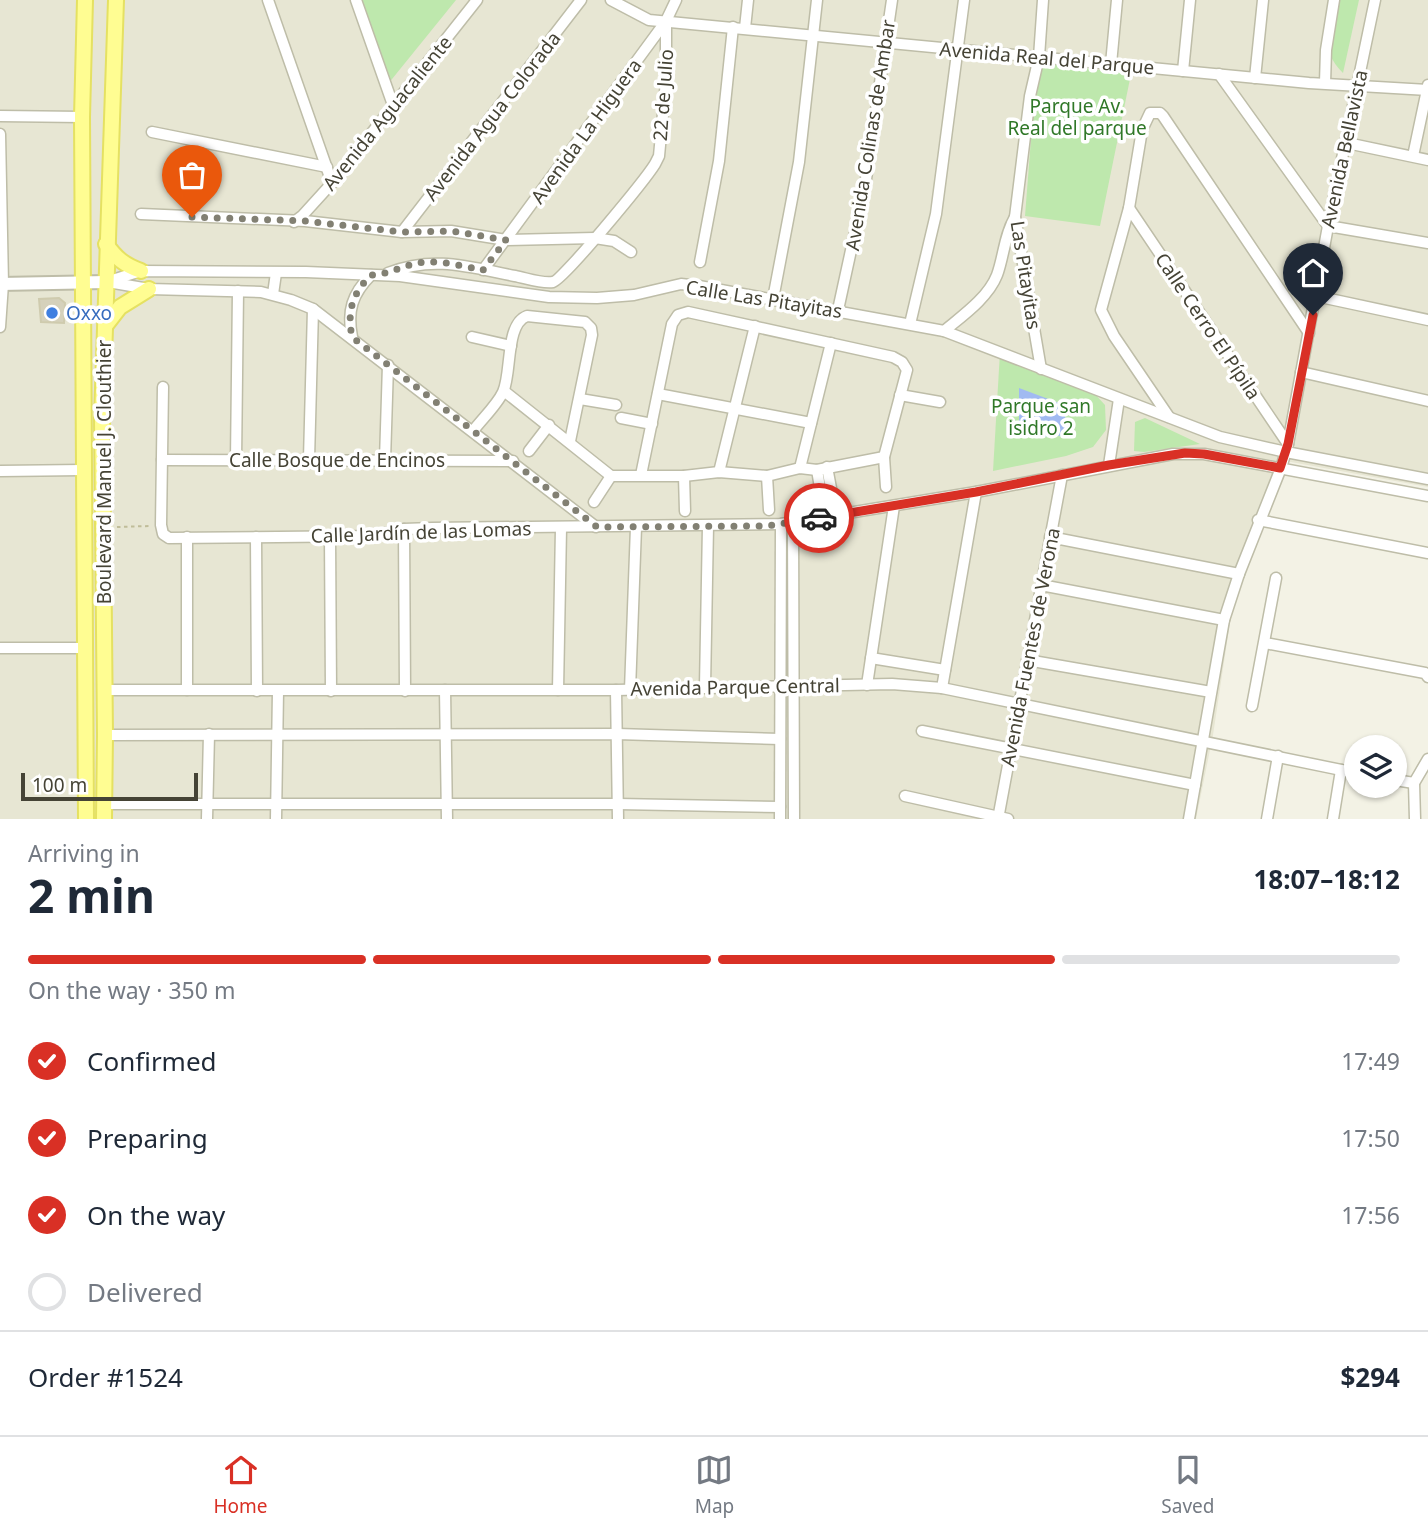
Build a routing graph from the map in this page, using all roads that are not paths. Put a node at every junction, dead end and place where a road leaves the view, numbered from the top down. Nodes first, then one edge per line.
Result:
1 (85, 0) edge
2 (116, 0) edge
3 (268, 0) edge
4 (356, 0) edge
5 (477, 0) edge
6 (581, 0) edge
7 (611, 0) edge
8 (676, 0) edge
9 (748, 0) edge
10 (817, 0) edge
11 (892, 0) edge
12 (964, 0) edge
13 (1043, 0) edge
14 (1117, 0) edge
15 (1190, 0) edge
16 (1263, 0) edge
17 (1334, 0) edge
18 (1375, 0) edge
19 (666, 22) junction
20 (733, 27) junction
21 (745, 28) junction
22 (812, 35) junction
23 (886, 41) junction
24 (959, 50) junction
25 (1039, 57) junction
26 (1111, 64) junction
27 (1183, 71) junction
28 (1219, 74) junction
29 (1255, 78) junction
30 (1325, 83) junction
31 (1428, 85) edge
32 (1358, 86) junction
33 (1428, 90) edge
34 (393, 105) junction
35 (0, 116) edge
36 (82, 117) junction
37 (152, 132) dead end
38 (0, 134) edge
39 (1347, 143) junction
40 (1413, 156) junction
41 (1428, 160) edge
42 (327, 167) junction
43 (332, 183) junction
44 (1129, 208) junction
45 (142, 214) dead end
46 (1015, 218) junction
47 (294, 222) junction
48 (1328, 226) junction
49 (402, 232) junction
50 (595, 238) junction
51 (506, 240) junction
52 (1428, 243) edge
53 (106, 244) junction
54 (631, 252) dead end
55 (700, 262) dead end
56 (483, 270) junction
57 (141, 271) junction
58 (276, 272) junction
59 (371, 275) junction
60 (383, 275) junction
61 (85, 281) junction
62 (106, 282) junction
63 (1, 284) edge
64 (149, 289) junction
65 (238, 291) junction
66 (273, 294) junction
67 (1317, 296) junction
68 (773, 299) junction
69 (313, 309) junction
70 (838, 310) junction
71 (1428, 320) edge
72 (910, 324) junction
73 (755, 326) junction
74 (0, 327) edge
75 (105, 327) junction
76 (944, 331) junction
77 (1309, 333) junction
78 (352, 337) junction
79 (471, 337) dead end
80 (831, 343) junction
81 (511, 346) junction
82 (388, 365) junction
83 (1041, 369) junction
84 (1301, 372) junction
85 (163, 387) dead end
86 (504, 391) junction
87 (658, 394) junction
88 (900, 395) junction
89 (580, 398) junction
90 (1119, 399) junction
91 (940, 401) dead end
92 (1428, 401) edge
93 (616, 405) dead end
94 (734, 410) junction
95 (621, 418) dead end
96 (1169, 418) junction
97 (652, 424) junction
98 (811, 424) junction
99 (549, 425) junction
100 (473, 431) junction
101 (570, 441) junction
102 (1287, 448) junction
103 (529, 451) dead end
104 (884, 457) junction
105 (309, 459) junction
106 (162, 460) junction
107 (236, 460) junction
108 (385, 460) junction
109 (513, 461) junction
110 (1109, 465) junction
111 (800, 468) junction
112 (1280, 468) junction
113 (822, 469) junction
114 (83, 470) junction
115 (0, 471) edge
116 (719, 472) junction
117 (611, 475) junction
118 (641, 475) junction
119 (1062, 475) junction
120 (684, 476) junction
121 (767, 476) junction
122 (1428, 479) edge
123 (886, 487) dead end
124 (976, 492) junction
125 (1428, 496) edge
126 (594, 502) dead end
127 (894, 506) junction
128 (769, 510) dead end
129 (685, 511) dead end
130 (831, 516) junction
131 (1258, 520) junction
132 (793, 523) junction
133 (782, 524) junction
134 (708, 526) junction
135 (597, 527) junction
136 (636, 527) junction
137 (561, 528) junction
138 (404, 529) junction
139 (187, 537) junction
140 (256, 537) junction
141 (330, 537) junction
142 (1050, 537) junction
143 (1428, 553) edge
144 (1239, 574) junction
145 (1276, 578) dead end
146 (1041, 585) junction
147 (1224, 620) junction
148 (1265, 642) junction
149 (0, 648) edge
150 (85, 648) junction
151 (871, 658) junction
152 (1027, 660) junction
153 (945, 670) junction
154 (1426, 675) edge
155 (793, 684) junction
156 (781, 685) junction
157 (867, 685) junction
158 (705, 686) junction
159 (942, 688) junction
160 (104, 690) junction
161 (187, 690) junction
162 (445, 690) junction
163 (558, 690) junction
164 (617, 690) junction
165 (630, 690) junction
166 (257, 691) junction
167 (278, 691) junction
168 (331, 691) junction
169 (405, 691) junction
170 (1211, 692) junction
171 (1019, 704) junction
172 (1252, 706) dead end
173 (922, 731) dead end
174 (278, 733) junction
175 (617, 733) junction
176 (209, 734) junction
177 (105, 735) junction
178 (445, 735) junction
179 (780, 740) junction
180 (1203, 740) junction
181 (1011, 748) junction
182 (1278, 756) junction
183 (1428, 759) edge
184 (1341, 770) junction
185 (1344, 771) edge
186 (1407, 782) edge
187 (1414, 783) junction
188 (1195, 785) junction
189 (905, 796) dead end
190 (207, 804) junction
191 (618, 804) junction
192 (276, 805) junction
193 (445, 806) junction
194 (780, 807) junction
195 (104, 812) edge
196 (1001, 818) edge
197 (86, 819) edge
198 (207, 819) edge
199 (276, 819) edge
200 (447, 819) edge
201 (618, 819) edge
202 (780, 819) edge
203 (794, 819) edge
204 (1189, 819) edge
205 (1267, 819) edge
206 (1333, 819) edge
207 (1415, 819) edge

1 - 36 main road, Boulevard Manuel J. Clouthier
2 - 53 main road, Boulevard Manuel J. Clouthier
3 - 42 street
4 - 34 street
5 - 34 street, Avenida Aguacaliente
6 - 49 street, Avenida Agua Colorada
7 - 19 street, Avenida Real del Parque
8 - 19 street
9 - 21 street
10 - 22 street
11 - 23 street, Avenida Colinas de Ambar
12 - 24 street
13 - 25 street, Las Pitayitas
14 - 26 street
15 - 27 street
16 - 29 street
17 - 30 street
18 - 32 street, Avenida Bellavista
19 - 20 street, Avenida Real del Parque
19 - 50 street, 22 de Julio
19 - 51 street, Avenida La Higuera
20 - 21 street, Avenida Real del Parque
20 - 55 street
21 - 22 street, Avenida Real del Parque
22 - 23 street, Avenida Real del Parque
22 - 68 street
23 - 24 street, Avenida Real del Parque
23 - 70 street, Avenida Colinas de Ambar
24 - 25 street, Avenida Real del Parque
24 - 72 street
25 - 26 street, Avenida Real del Parque
25 - 46 street, Las Pitayitas
26 - 27 street, Avenida Real del Parque
27 - 28 street, Avenida Real del Parque
28 - 29 street, Avenida Real del Parque
28 - 48 street
29 - 30 street, Avenida Real del Parque
30 - 32 street, Avenida Real del Parque
31 - 33 street
32 - 33 street, Avenida Real del Parque
32 - 39 street, Avenida Bellavista
33 - 40 street
34 - 43 street, Avenida Aguacaliente
35 - 36 street
36 - 61 main road, Boulevard Manuel J. Clouthier
37 - 42 street
38 - 63 street
39 - 40 street
39 - 48 street, Avenida Bellavista
40 - 41 street
42 - 43 street
43 - 47 street, Avenida Aguacaliente
44 - 77 street
44 - 96 street
44 - 102 street, Calle Cerro El Pípila
45 - 47 street
46 - 76 street
46 - 83 street, Las Pitayitas
47 - 49 street
48 - 52 street
48 - 67 street, Avenida Bellavista
49 - 51 street
50 - 51 street
50 - 54 street
50 - 56 street, 22 de Julio
51 - 56 street, Avenida La Higuera
53 - 57 main road
53 - 62 main road, Boulevard Manuel J. Clouthier
56 - 60 street
57 - 58 street, Calle Las Pitayitas
57 - 62 street, Calle Las Pitayitas
58 - 59 street, Calle Las Pitayitas
58 - 66 street
59 - 60 street, Calle Las Pitayitas
59 - 78 street
60 - 68 street, Calle Las Pitayitas
61 - 62 street
61 - 63 street
61 - 114 main road, Boulevard Manuel J. Clouthier
62 - 64 street
62 - 75 main road, Boulevard Manuel J. Clouthier
63 - 74 street
64 - 65 street
64 - 75 main road
65 - 66 street
65 - 107 street
66 - 69 street
67 - 71 street
67 - 77 street, Avenida Bellavista
68 - 70 street, Calle Las Pitayitas
69 - 78 street
69 - 105 street
70 - 72 street, Calle Las Pitayitas
72 - 76 street, Calle Las Pitayitas
73 - 80 street
73 - 87 street
73 - 94 street
75 - 160 main road, Boulevard Manuel J. Clouthier
76 - 83 street, Calle Las Pitayitas
77 - 84 street, Avenida Bellavista
78 - 82 street
79 - 81 street
80 - 88 street
80 - 98 street
81 - 86 street
81 - 89 street
82 - 100 street
82 - 108 street
83 - 90 street, Calle Las Pitayitas
84 - 92 street
84 - 102 street, Avenida Bellavista
85 - 106 street
86 - 99 street
86 - 100 street
87 - 94 street
87 - 97 street
88 - 91 street
88 - 104 street
89 - 93 street
89 - 101 street
90 - 96 street, Calle Las Pitayitas
90 - 110 street
94 - 98 street
94 - 116 street
95 - 97 street
96 - 102 street, Calle Las Pitayitas
97 - 118 street
98 - 111 street
99 - 101 street
99 - 103 street
100 - 109 street
101 - 117 street
102 - 112 street, Avenida Bellavista
102 - 122 street, Calle Las Pitayitas
104 - 113 street
104 - 123 street
105 - 107 street, Calle Bosque de Encinos
105 - 108 street, Calle Bosque de Encinos
106 - 107 street, Calle Bosque de Encinos
106 - 139 street, Calle Jardín de las Lomas
108 - 109 street, Calle Bosque de Encinos
109 - 135 street
110 - 112 street, Calle Jardín de las Lomas
110 - 119 street, Calle Jardín de las Lomas
111 - 113 street
111 - 121 street
112 - 125 street, Calle Jardín de las Lomas
112 - 131 street, Avenida Bellavista
113 - 130 street
114 - 115 street
114 - 150 main road, Boulevard Manuel J. Clouthier
116 - 120 street
116 - 121 street
117 - 118 street
117 - 126 street
118 - 120 street
119 - 124 street, Calle Jardín de las Lomas
119 - 142 street, Avenida Fuentes de Verona
120 - 129 street
121 - 128 street
124 - 127 street, Calle Jardín de las Lomas
124 - 153 street
127 - 130 street, Calle Jardín de las Lomas
127 - 151 street
130 - 132 street, Calle Jardín de las Lomas
131 - 143 street
131 - 144 street, Avenida Bellavista
132 - 133 street, Calle Jardín de las Lomas
132 - 155 street
133 - 134 street, Calle Jardín de las Lomas
133 - 156 street
134 - 136 street, Calle Jardín de las Lomas
134 - 158 street
135 - 136 street, Calle Jardín de las Lomas
135 - 137 street, Calle Jardín de las Lomas
136 - 165 street
137 - 138 street, Calle Jardín de las Lomas
137 - 163 street
138 - 141 street, Calle Jardín de las Lomas
138 - 169 street
139 - 140 street, Calle Jardín de las Lomas
139 - 161 street
140 - 141 street, Calle Jardín de las Lomas
140 - 166 street
141 - 168 street
142 - 144 street
142 - 146 street, Avenida Fuentes de Verona
144 - 147 street, Avenida Bellavista
145 - 148 street
146 - 147 street
146 - 152 street, Avenida Fuentes de Verona
147 - 170 street, Avenida Bellavista
148 - 154 street
148 - 172 street
149 - 150 street
150 - 197 main road, Boulevard Manuel J. Clouthier
151 - 153 street
151 - 157 street
152 - 170 street
152 - 171 street, Avenida Fuentes de Verona
153 - 159 street
155 - 156 street, Avenida Parque Central
155 - 157 street, Avenida Parque Central
155 - 203 street
156 - 158 street, Avenida Parque Central
156 - 179 street
157 - 159 street, Avenida Parque Central
158 - 165 street, Avenida Parque Central
159 - 171 street, Avenida Parque Central
160 - 161 street, Avenida Parque Central
160 - 177 main road, Boulevard Manuel J. Clouthier
161 - 166 street, Avenida Parque Central
162 - 163 street, Avenida Parque Central
162 - 169 street, Avenida Parque Central
162 - 178 street
163 - 164 street, Avenida Parque Central
164 - 165 street, Avenida Parque Central
164 - 175 street
166 - 167 street, Avenida Parque Central
167 - 168 street, Avenida Parque Central
167 - 174 street
168 - 169 street, Avenida Parque Central
170 - 180 street, Avenida Bellavista
171 - 180 street, Avenida Parque Central
171 - 181 street, Avenida Fuentes de Verona
173 - 181 street
174 - 176 street
174 - 178 street
174 - 192 street
175 - 178 street
175 - 179 street
175 - 191 street
176 - 177 street
176 - 190 street
177 - 195 main road, Boulevard Manuel J. Clouthier
178 - 193 street
179 - 194 street
180 - 182 street, Avenida Parque Central
180 - 188 street, Avenida Bellavista
181 - 188 street
181 - 196 street, Avenida Fuentes de Verona
182 - 184 street, Avenida Parque Central
182 - 205 street
183 - 187 street
184 - 185 street, Avenida Parque Central
184 - 206 street
186 - 187 street
187 - 207 street
188 - 204 street, Avenida Bellavista
189 - 196 street
190 - 192 street
190 - 195 street
190 - 198 street
191 - 193 street
191 - 194 street
191 - 201 street
192 - 193 street
192 - 199 street
193 - 200 street
194 - 202 street

